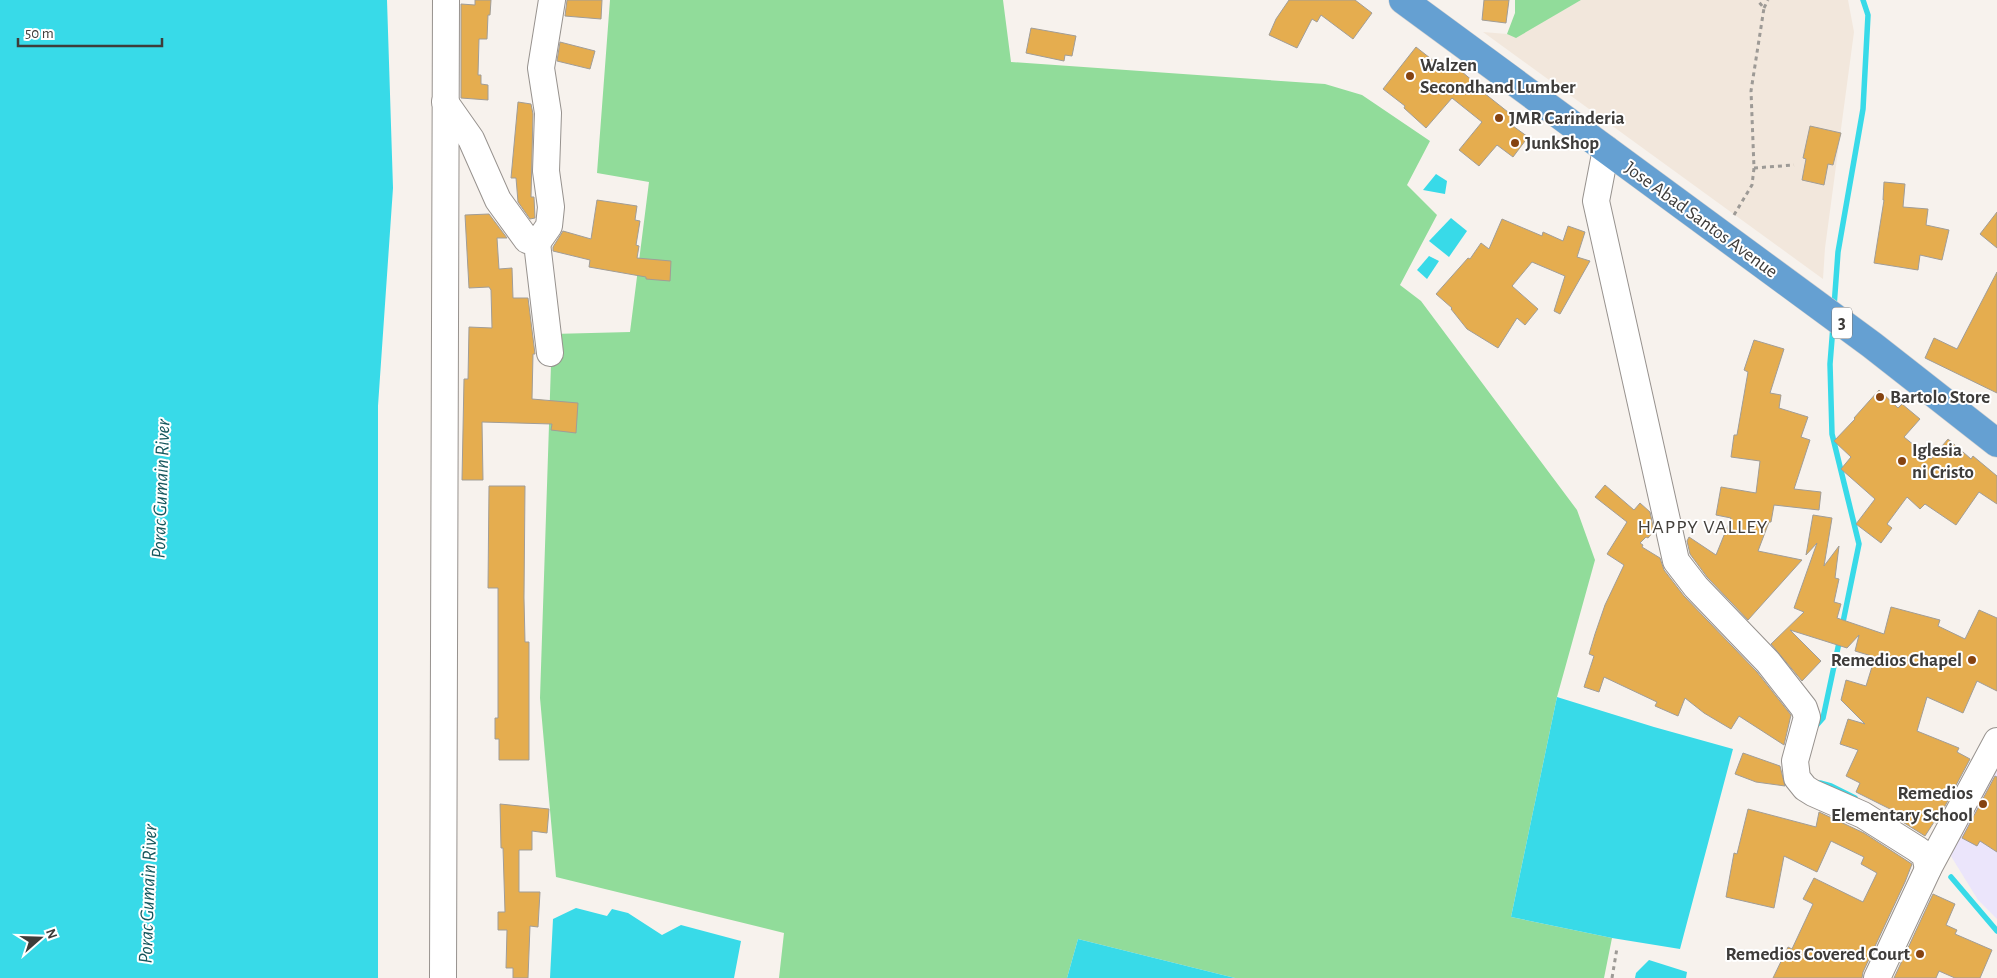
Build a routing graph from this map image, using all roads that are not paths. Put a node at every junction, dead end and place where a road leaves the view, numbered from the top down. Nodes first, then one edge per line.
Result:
1 (446, 0) edge
2 (552, 0) edge
3 (1403, 0) edge
4 (445, 102) junction
5 (1606, 149) junction
6 (537, 243) junction
7 (550, 353) dead end
8 (1997, 443) edge
9 (1997, 741) edge
10 (1928, 869) junction
11 (443, 978) edge
12 (1877, 978) edge

1 - 4 street
2 - 6 street
3 - 5 highway, Jose Abad Santos Avenue / 3
4 - 6 street
4 - 11 street
5 - 8 highway, Jose Abad Santos Avenue / 3
5 - 10 street
6 - 7 street
9 - 10 street
10 - 12 street

